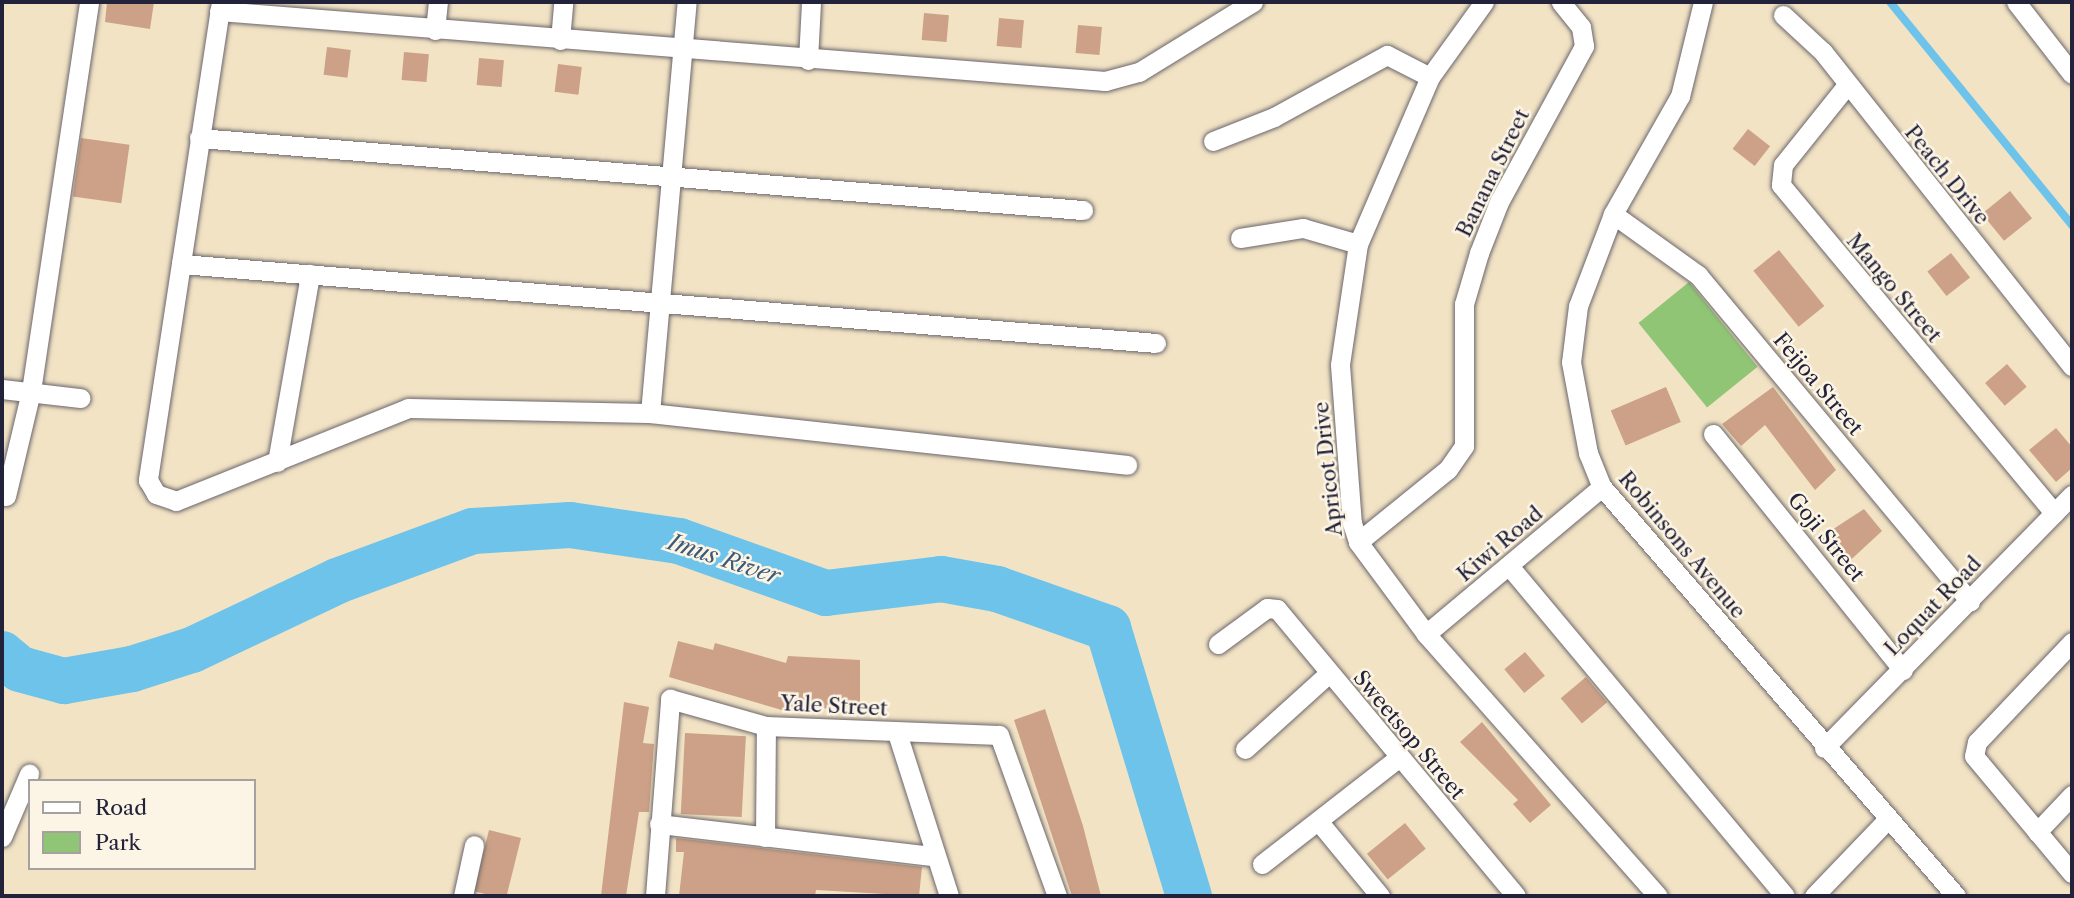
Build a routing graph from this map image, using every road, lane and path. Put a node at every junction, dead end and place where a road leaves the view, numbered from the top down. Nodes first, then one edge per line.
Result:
1 (89, 2) edge
2 (438, 2) edge
3 (563, 2) edge
4 (687, 2) edge
5 (811, 2) edge
6 (1253, 2) edge
7 (1484, 2) edge
8 (1561, 2) edge
9 (1703, 2) edge
10 (2016, 2) edge
11 (220, 6) edge
12 (1783, 15) dead end
13 (435, 30) junction
14 (560, 40) junction
15 (684, 50) junction
16 (808, 60) junction
17 (2072, 74) edge
18 (1430, 77) junction
19 (1847, 85) junction
20 (200, 138) junction
21 (1213, 141) dead end
22 (672, 178) junction
23 (1083, 210) dead end
24 (1613, 214) junction
25 (1240, 238) dead end
26 (1358, 244) junction
27 (181, 264) junction
28 (310, 274) junction
29 (660, 303) junction
30 (1156, 343) dead end
31 (2072, 366) edge
32 (2, 389) edge
33 (31, 391) junction
34 (80, 398) dead end
35 (650, 413) junction
36 (1713, 433) dead end
37 (277, 462) junction
38 (1127, 465) dead end
39 (1602, 487) junction
40 (2072, 495) edge
41 (6, 496) dead end
42 (2054, 513) junction
43 (1358, 542) junction
44 (1509, 566) junction
45 (1970, 602) junction
46 (1426, 634) junction
47 (2072, 642) edge
48 (1218, 644) dead end
49 (1903, 670) junction
50 (1329, 673) junction
51 (766, 726) junction
52 (897, 733) junction
53 (1825, 748) junction
54 (1245, 749) dead end
55 (1397, 759) junction
56 (29, 774) dead end
57 (2072, 795) edge
58 (1887, 820) junction
59 (1320, 822) junction
60 (659, 824) junction
61 (2036, 832) junction
62 (2, 837) edge
63 (765, 837) junction
64 (474, 845) dead end
65 (933, 856) junction
66 (1262, 864) dead end
67 (2072, 873) edge
68 (463, 896) edge
69 (655, 896) edge
70 (949, 896) edge
71 (1057, 896) edge
72 (1380, 896) edge
73 (1516, 896) edge
74 (1658, 896) edge
75 (1785, 896) edge
76 (1814, 896) edge
77 (1956, 896) edge

1 - 33 street
2 - 13 street
3 - 14 street
4 - 15 street
5 - 16 street
6 - 16 street
7 - 18 street, Apricot Drive
8 - 43 street, Banana Street
9 - 24 street, Robinsons Avenue
10 - 17 street
11 - 13 street
11 - 20 street
12 - 19 street, Peach Drive
13 - 14 street
14 - 15 street
15 - 16 street
15 - 22 street
18 - 21 street
18 - 26 street, Apricot Drive
19 - 31 street, Peach Drive
19 - 42 street, Mango Street
20 - 22 street
20 - 27 street
22 - 23 street
22 - 29 street
24 - 39 street, Robinsons Avenue
24 - 45 street, Feijoa Street
25 - 26 street
26 - 43 street, Apricot Drive
27 - 28 street
27 - 37 street
28 - 29 street
28 - 37 street
29 - 30 street
29 - 35 street
32 - 33 street
33 - 34 street
33 - 41 street
35 - 37 street
35 - 38 street
36 - 49 street, Goji Street
39 - 44 street, Kiwi Road
39 - 53 street, Robinsons Avenue
40 - 42 street, Loquat Road
42 - 45 street, Loquat Road
43 - 46 street, Apricot Drive
44 - 46 street, Kiwi Road
44 - 75 street
45 - 49 street, Loquat Road
46 - 74 street, Apricot Drive
47 - 61 street
48 - 50 street, Sweetsop Street
49 - 53 street, Loquat Road
50 - 54 street
50 - 55 street, Sweetsop Street
51 - 52 street, Yale Street
51 - 60 street, Yale Street
51 - 63 street
52 - 65 street
52 - 71 street, Yale Street
53 - 58 street, Robinsons Avenue
55 - 59 street
55 - 73 street, Sweetsop Street
56 - 62 street
57 - 61 street
58 - 76 street
58 - 77 street, Robinsons Avenue
59 - 66 street
59 - 72 street
60 - 63 street
60 - 69 street
61 - 67 street
63 - 65 street
64 - 68 street
65 - 70 street

